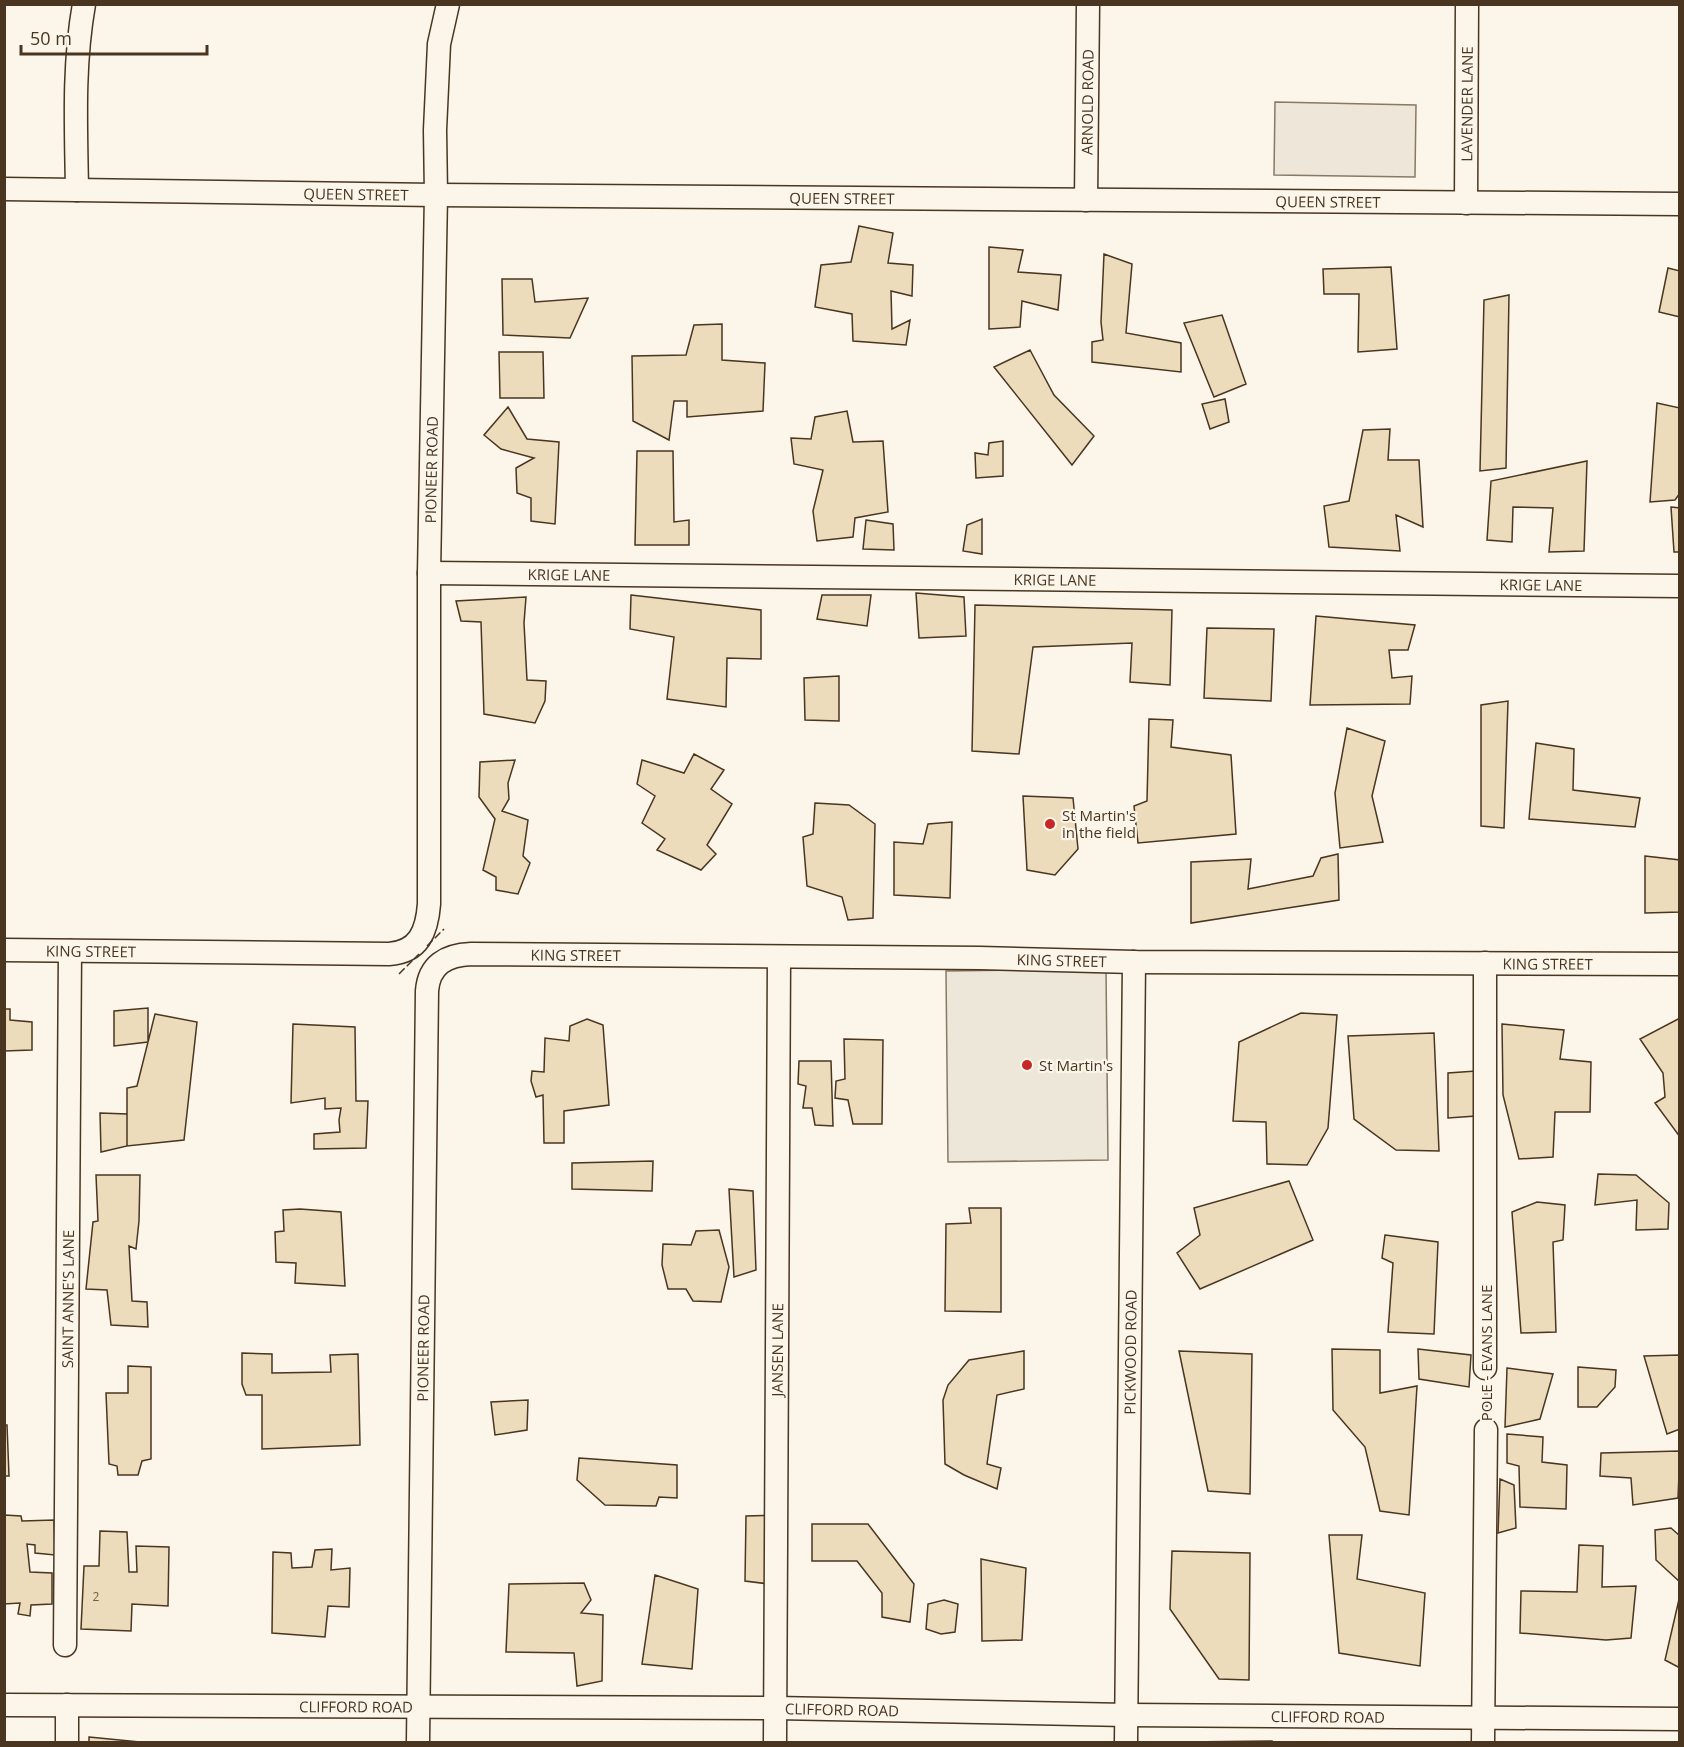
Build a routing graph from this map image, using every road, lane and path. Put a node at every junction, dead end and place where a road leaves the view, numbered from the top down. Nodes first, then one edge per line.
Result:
1 (84, 4) edge
2 (448, 4) edge
3 (1088, 4) edge
4 (1467, 4) edge
5 (4, 189) edge
6 (77, 190) junction
7 (436, 195) junction
8 (1086, 200) junction
9 (1466, 203) junction
10 (1680, 204) edge
11 (429, 573) junction
12 (1680, 586) edge
13 (423, 934) joint
14 (4, 950) edge
15 (70, 951) junction
16 (779, 957) junction
17 (444, 959) joint
18 (1134, 962) junction
19 (1485, 963) junction
20 (1680, 964) edge
21 (1485, 1368) joint
22 (1486, 1430) joint
23 (65, 1645) dead end
24 (4, 1705) edge
25 (68, 1705) junction
26 (418, 1708) junction
27 (776, 1708) junction
28 (1126, 1715) junction
29 (1483, 1718) junction
30 (1680, 1719) edge
31 (67, 1743) edge
32 (418, 1743) edge
33 (775, 1743) edge
34 (1126, 1743) edge
35 (1483, 1743) edge

1 - 6 street
2 - 7 street, PIONEER ROAD
3 - 8 street, ARNOLD ROAD
4 - 9 street, LAVENDER LANE
5 - 6 street, QUEEN STREET
6 - 7 street, QUEEN STREET
7 - 8 street, QUEEN STREET
7 - 11 street, PIONEER ROAD
8 - 9 street, QUEEN STREET
9 - 10 street, QUEEN STREET
11 - 12 street, KRIGE LANE
11 - 13 street, PIONEER ROAD
13 - 15 street, KING STREET
14 - 15 street, KING STREET
15 - 23 street, SAINT ANNE'S LANE
16 - 17 street, KING STREET
16 - 18 street, KING STREET
16 - 27 street, JANSEN LANE
17 - 26 street, PIONEER ROAD
18 - 19 street, KING STREET
18 - 28 street, PICKWOOD ROAD
19 - 20 street, KING STREET
19 - 21 street, POLE - EVANS LANE
21 - 22 path, POLE - EVANS LANE
22 - 29 street, POLE - EVANS LANE
24 - 25 street, CLIFFORD ROAD
25 - 26 street, CLIFFORD ROAD
25 - 31 street
26 - 27 street, CLIFFORD ROAD
26 - 32 street, PIONEER ROAD
27 - 28 street, CLIFFORD ROAD
27 - 33 street, JANSEN LANE
28 - 29 street, CLIFFORD ROAD
28 - 34 street, PICKWOOD ROAD
29 - 30 street, CLIFFORD ROAD
29 - 35 street, POLE - EVANS LANE

